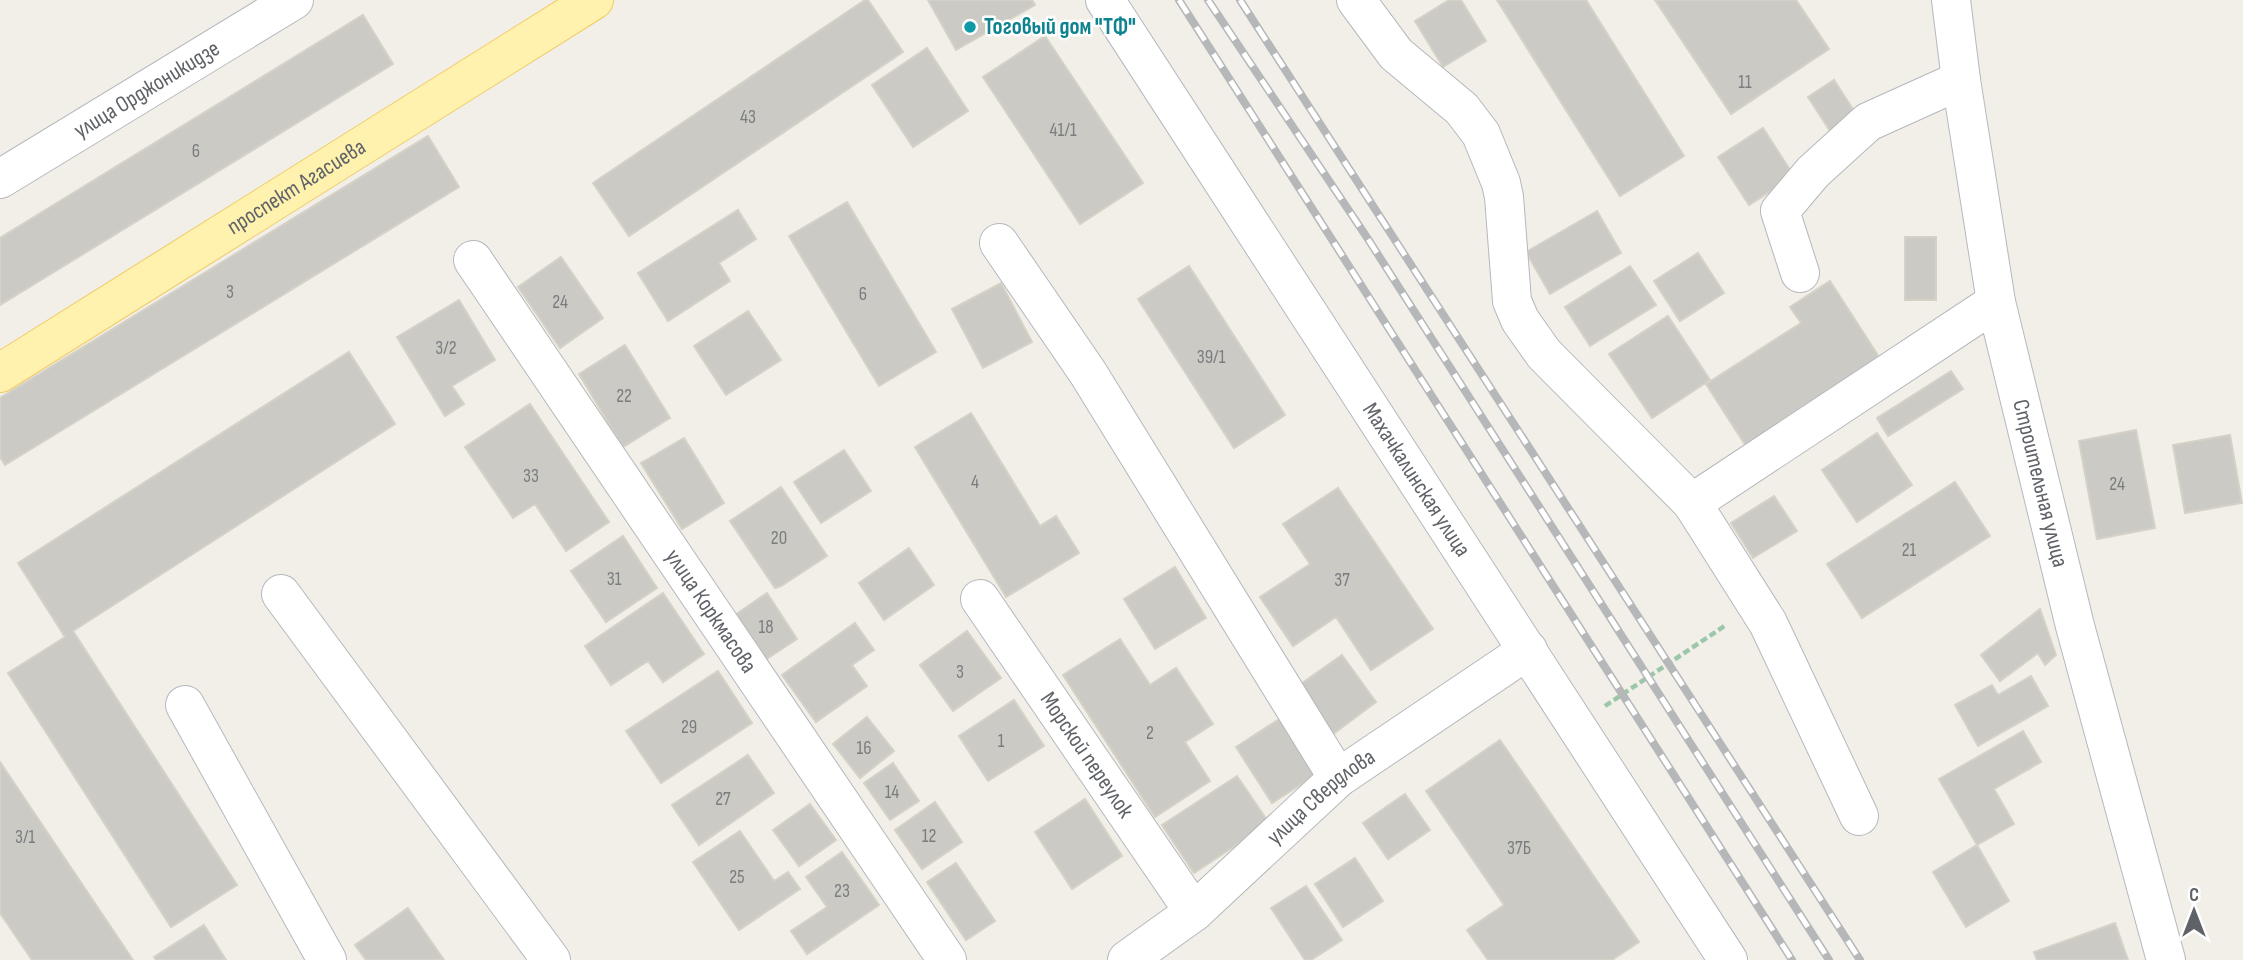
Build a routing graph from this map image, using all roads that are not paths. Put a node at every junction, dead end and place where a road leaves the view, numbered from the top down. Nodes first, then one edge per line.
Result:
1 (294, 0) edge
2 (594, 0) edge
3 (1105, 0) edge
4 (1356, 0) edge
5 (1951, 0) edge
6 (1961, 80) junction
7 (0, 179) edge
8 (999, 243) dead end
9 (473, 260) dead end
10 (1800, 273) dead end
11 (1996, 302) junction
12 (0, 373) edge
13 (1692, 503) junction
14 (281, 594) dead end
15 (980, 599) dead end
16 (1528, 650) junction
17 (184, 705) dead end
18 (1338, 778) junction
19 (1859, 816) dead end
20 (1194, 912) junction
21 (327, 960) edge
22 (551, 960) edge
23 (947, 960) edge
24 (1127, 960) edge
25 (1728, 960) edge
26 (2166, 960) edge

1 - 7 street, улица Орджоникидзе
2 - 12 main road, проспект Агасиева
3 - 16 street, Махачкалинская улица
4 - 13 street
5 - 6 street, Строительная улица
6 - 10 street
6 - 11 street, Строительная улица
8 - 18 street
9 - 23 street, улица Коркмасова
11 - 13 street
11 - 26 street, Строительная улица
13 - 19 street
14 - 22 street
15 - 20 street, Морской переулок
16 - 18 street, улица Свердлова
16 - 25 street, Махачкалинская улица
17 - 21 street
18 - 20 street, улица Свердлова
20 - 24 street, улица Свердлова

